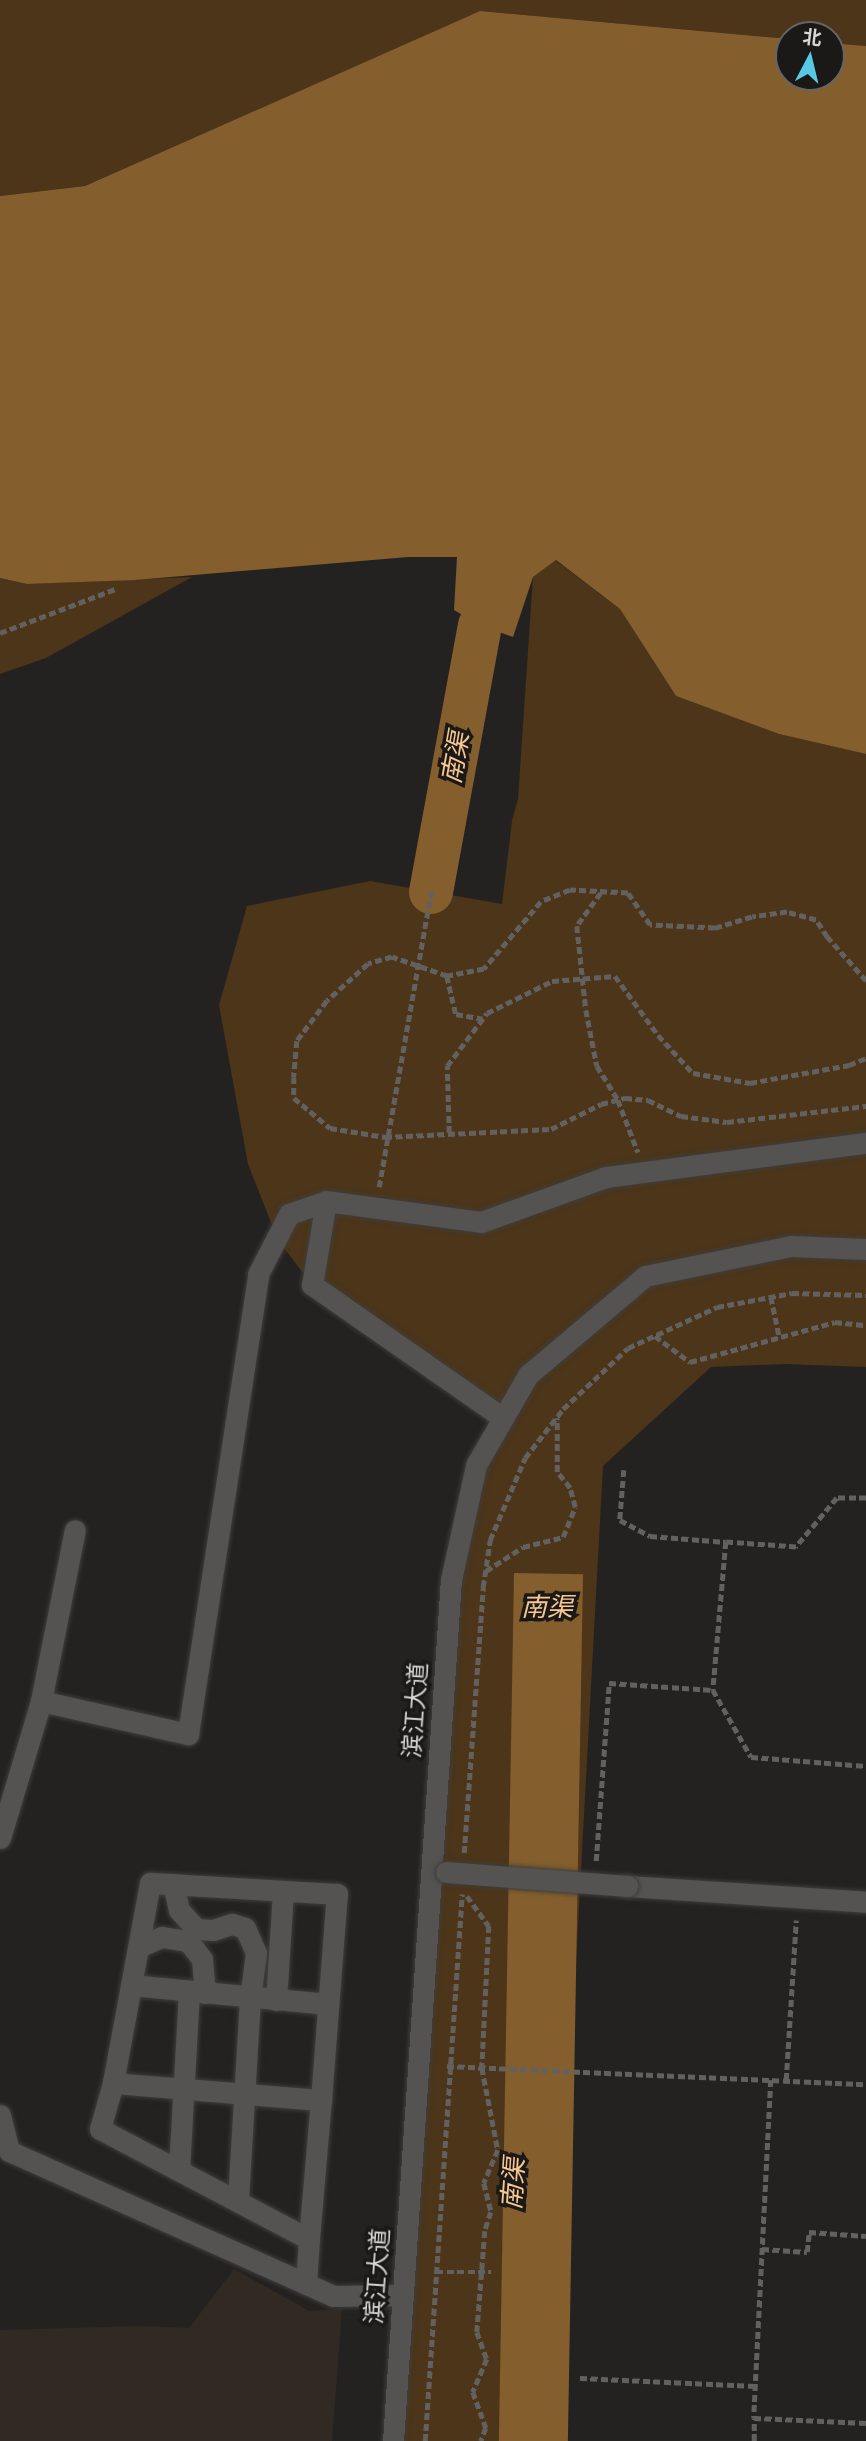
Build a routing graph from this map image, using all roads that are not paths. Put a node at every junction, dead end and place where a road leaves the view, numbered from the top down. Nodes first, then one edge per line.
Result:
1 (866, 1143) edge
2 (326, 1201) junction
3 (866, 1249) edge
4 (503, 1418) junction
5 (75, 1530) dead end
6 (41, 1701) junction
7 (0, 1838) edge
8 (447, 1868) junction
9 (173, 1884) junction
10 (283, 1891) junction
11 (866, 1902) edge
12 (138, 1947) junction
13 (131, 1985) junction
14 (197, 1992) junction
15 (250, 1998) junction
16 (276, 2000) junction
17 (328, 2004) junction
18 (113, 2083) junction
19 (183, 2088) junction
20 (244, 2093) junction
21 (321, 2100) junction
22 (0, 2115) edge
23 (179, 2170) junction
24 (238, 2202) junction
25 (309, 2239) junction
26 (306, 2284) junction
27 (402, 2295) junction
28 (393, 2441) edge

1 - 2 street
2 - 4 street
2 - 6 street
3 - 4 street, 滨江大道
4 - 8 street, 滨江大道
5 - 6 street
6 - 7 street
8 - 11 street, bridge
8 - 27 street, 滨江大道
9 - 10 street
9 - 12 street
9 - 15 street
10 - 16 street
10 - 17 street
12 - 13 street
12 - 14 street
13 - 14 street
13 - 18 street
14 - 15 street
14 - 19 street
15 - 16 street
15 - 20 street
16 - 17 street
17 - 21 street
18 - 19 street
18 - 23 street
19 - 20 street
19 - 23 street
20 - 21 street
20 - 24 street
21 - 25 street
22 - 26 street
23 - 24 street
24 - 25 street
25 - 26 street
26 - 27 street
27 - 28 street, 滨江大道

